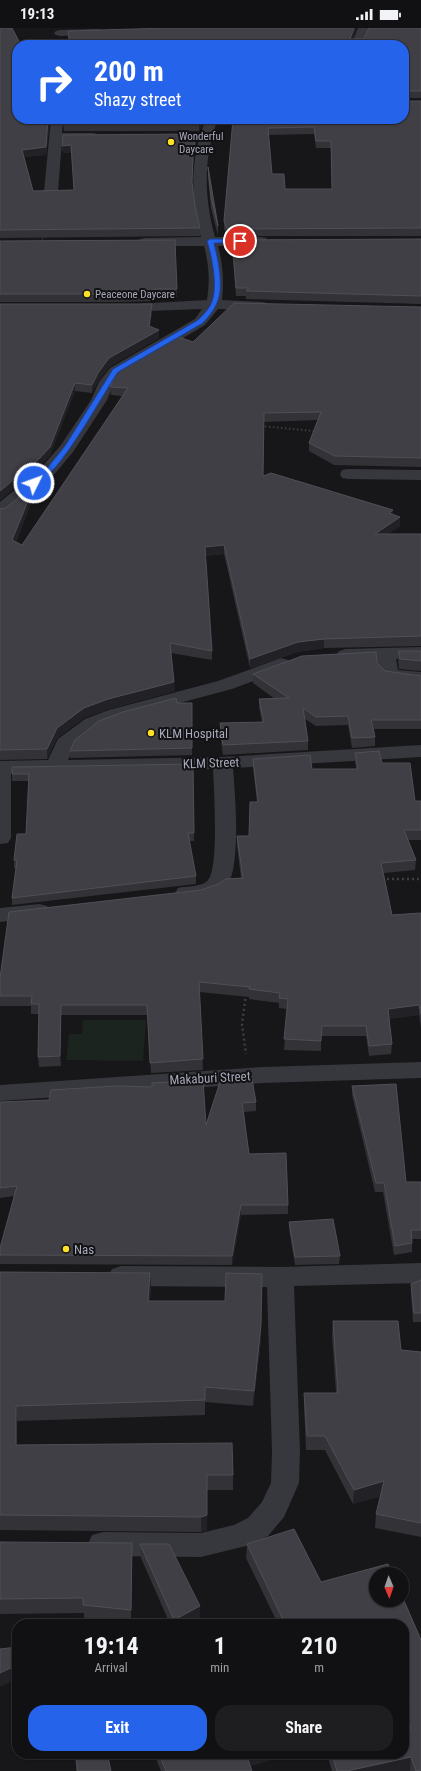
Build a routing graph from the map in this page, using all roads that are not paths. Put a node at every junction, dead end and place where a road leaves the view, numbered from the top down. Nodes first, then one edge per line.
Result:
1 (364, 28) edge
2 (60, 30) edge
3 (107, 32) edge
4 (359, 40) edge
5 (56, 124) edge
6 (210, 124) edge
7 (190, 136) edge
8 (205, 136) junction
9 (55, 137) junction
10 (106, 137) edge
11 (51, 191) edge
12 (210, 241) junction
13 (273, 241) edge
14 (130, 242) edge
15 (214, 304) junction
16 (275, 306) edge
17 (106, 308) edge
18 (348, 474) dead end
19 (421, 475) edge
20 (0, 510) edge
21 (421, 653) edge
22 (386, 654) junction
23 (324, 656) edge
24 (298, 659) edge
25 (421, 678) edge
26 (421, 750) edge
27 (223, 763) junction
28 (0, 767) edge
29 (55, 767) junction
30 (0, 838) edge
31 (164, 896) edge
32 (60, 908) edge
33 (0, 915) edge
34 (421, 1070) edge
35 (0, 1093) edge
36 (421, 1273) edge
37 (96, 1276) edge
38 (280, 1277) junction
39 (77, 1544) edge

1 - 4 street
2 - 3 street
5 - 9 street
6 - 8 street
7 - 8 street
8 - 12 street
9 - 10 street
9 - 11 street
12 - 13 street
12 - 14 street
12 - 15 street
15 - 16 street
15 - 17 street
15 - 20 street
18 - 19 street
21 - 22 street
22 - 23 street
22 - 25 street
24 - 29 street
26 - 27 street, KLM Street
27 - 29 street, KLM Street
27 - 31 street
28 - 29 street, KLM Street
28 - 30 street
32 - 33 street
34 - 35 street, Makaburi Street
36 - 38 street
37 - 38 street
38 - 39 street

